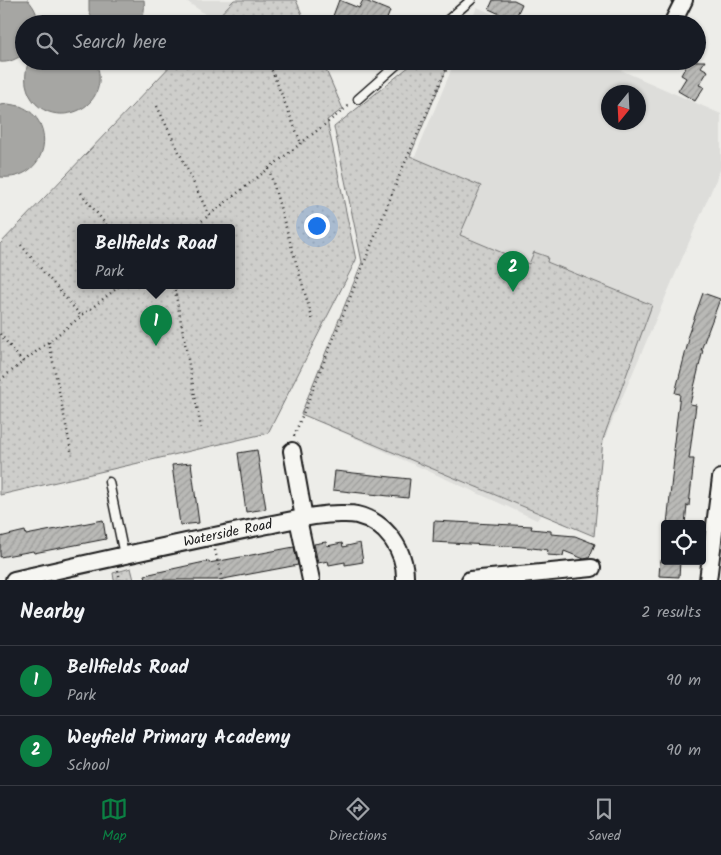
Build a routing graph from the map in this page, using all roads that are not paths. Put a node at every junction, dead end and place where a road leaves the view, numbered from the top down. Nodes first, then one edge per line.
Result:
1 (471, 0) edge
2 (684, 0) edge
3 (454, 15) edge
4 (676, 15) edge
5 (391, 70) edge
6 (358, 99) road end
7 (292, 450) road end
8 (721, 478) edge
9 (109, 482) dead end
10 (301, 519) junction
11 (124, 555) junction
12 (592, 568) dead end
13 (14, 580) edge
14 (312, 580) edge
15 (405, 580) edge
16 (470, 580) edge
17 (708, 580) edge

1 - 3 lane
2 - 4 street
5 - 6 lane
7 - 10 street
8 - 17 street
9 - 11 lane
10 - 11 street, Waterside Road
10 - 14 street
10 - 15 street, Waterside Road
11 - 13 street, Waterside Road
12 - 16 street

